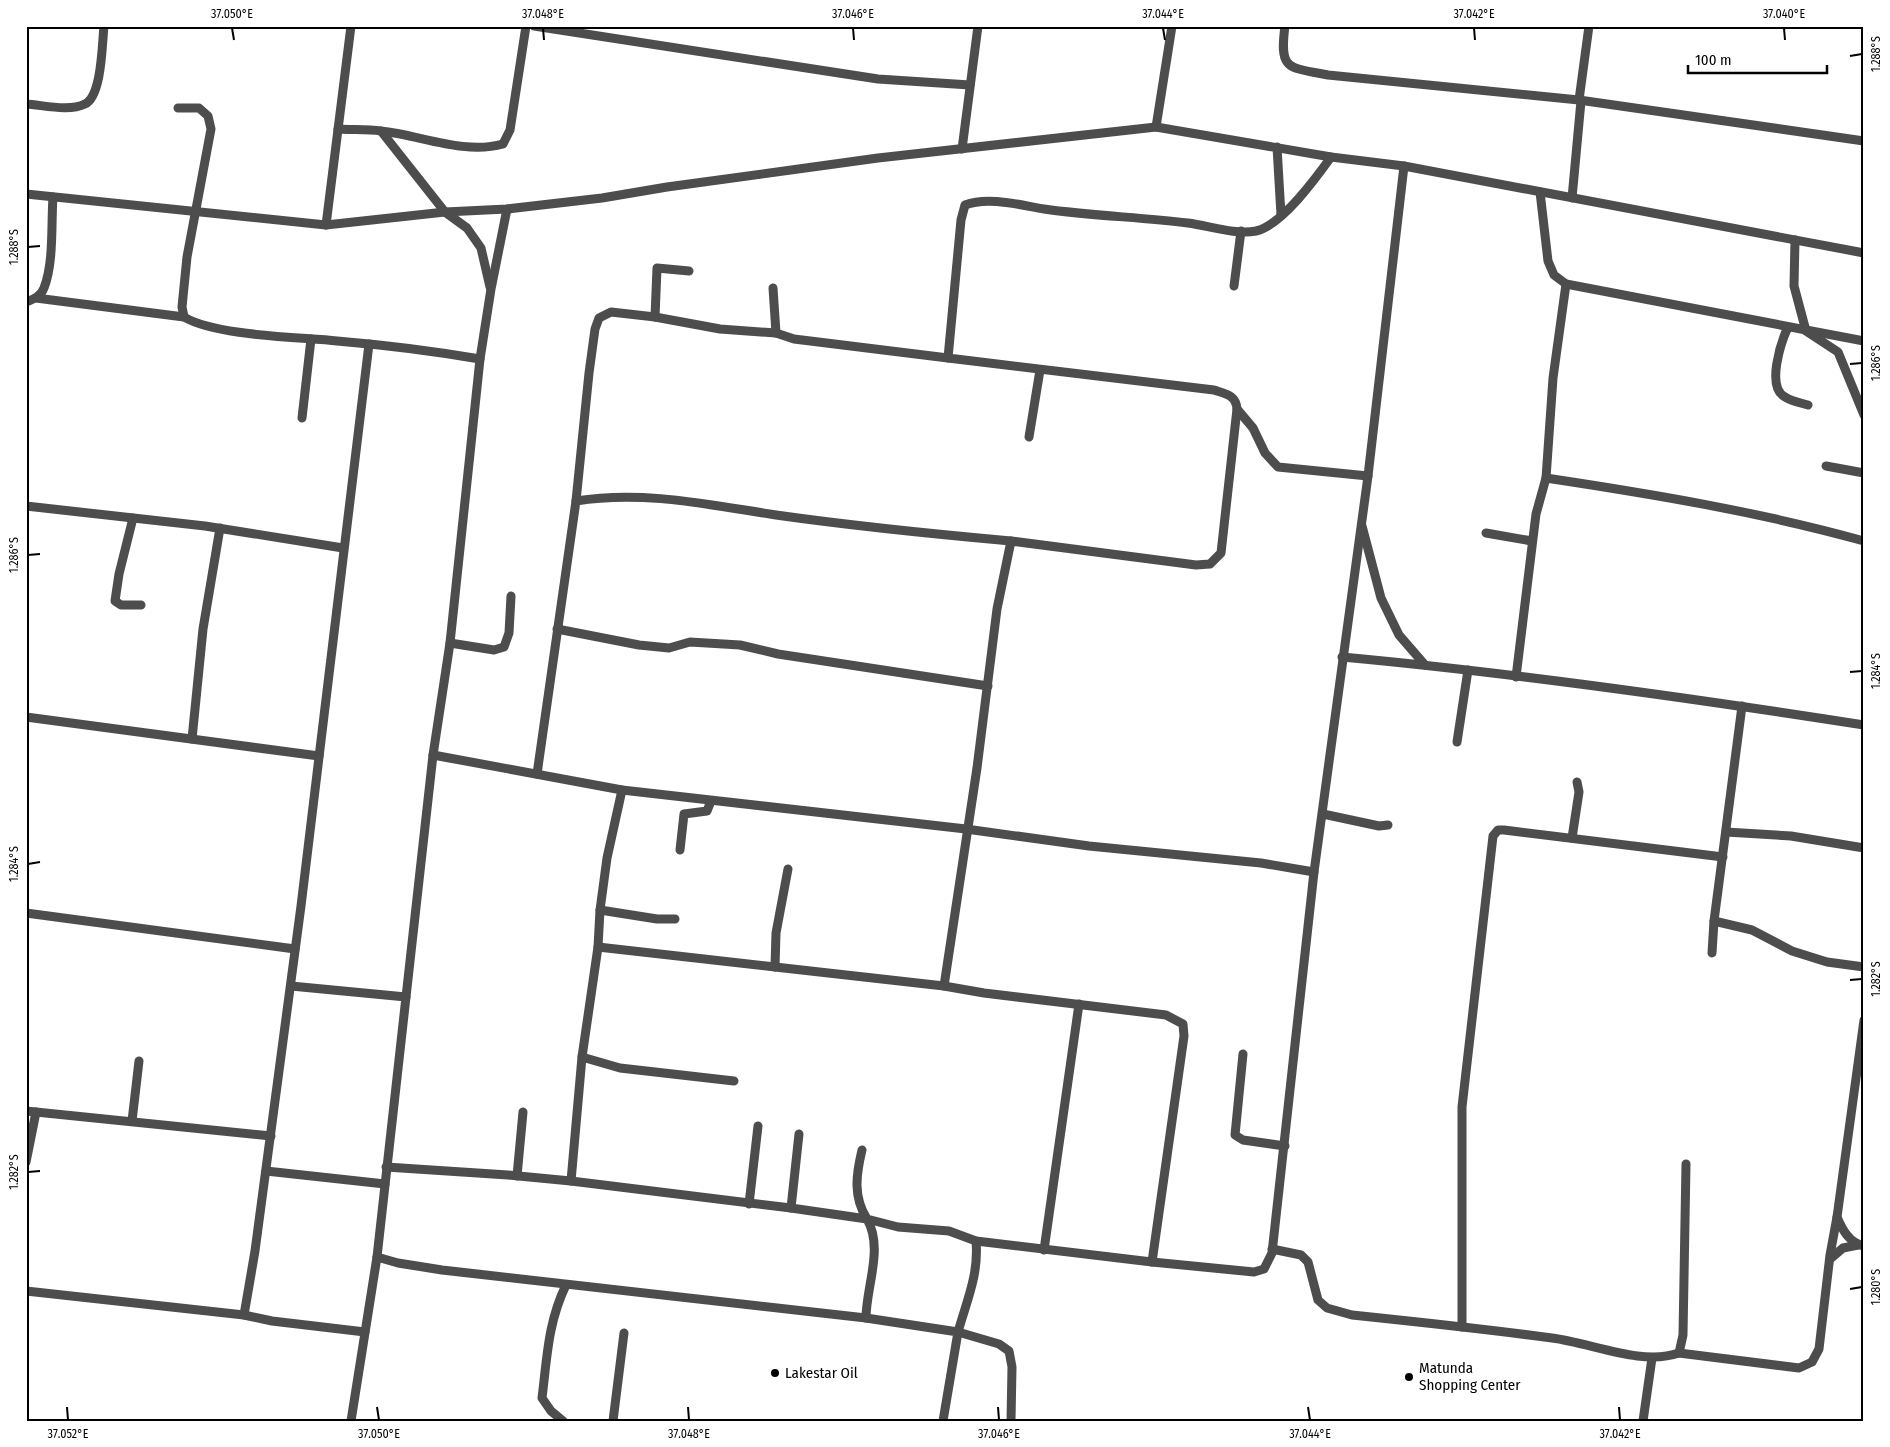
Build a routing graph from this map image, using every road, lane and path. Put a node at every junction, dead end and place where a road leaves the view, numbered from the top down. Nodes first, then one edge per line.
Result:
1 (104, 26) edge
2 (351, 26) edge
3 (526, 26) edge
4 (534, 26) edge
5 (978, 26) edge
6 (1172, 26) edge
7 (1285, 26) edge
8 (1589, 26) edge
9 (970, 84) junction
10 (1580, 100) junction
11 (26, 104) edge
12 (178, 108) dead end
13 (1156, 127) junction
14 (338, 129) junction
15 (382, 131) junction
16 (1864, 141) edge
17 (1277, 147) junction
18 (962, 149) junction
19 (1331, 157) junction
20 (1404, 166) junction
21 (1540, 192) junction
22 (26, 194) edge
23 (53, 197) junction
24 (1572, 198) junction
25 (507, 209) junction
26 (194, 212) junction
27 (445, 212) junction
28 (1281, 216) junction
29 (326, 226) junction
30 (1241, 231) junction
31 (1795, 240) junction
32 (1864, 253) edge
33 (689, 271) dead end
34 (1566, 284) junction
35 (1234, 286) dead end
36 (773, 288) dead end
37 (491, 289) junction
38 (36, 298) junction
39 (26, 302) edge
40 (184, 317) junction
41 (655, 318) junction
42 (1788, 327) junction
43 (1806, 331) junction
44 (776, 333) junction
45 (311, 339) junction
46 (1864, 341) edge
47 (369, 344) junction
48 (948, 358) junction
49 (480, 359) junction
50 (1040, 370) junction
51 (1808, 405) dead end
52 (1237, 409) junction
53 (1864, 415) edge
54 (302, 418) dead end
55 (1029, 437) dead end
56 (1826, 466) dead end
57 (1864, 473) edge
58 (1368, 476) junction
59 (1546, 478) junction
60 (576, 501) junction
61 (26, 506) edge
62 (133, 518) junction
63 (1361, 522) junction
64 (220, 528) junction
65 (1486, 533) dead end
66 (1011, 541) junction
67 (1532, 541) junction
68 (1864, 541) edge
69 (343, 548) junction
70 (511, 596) dead end
71 (141, 605) dead end
72 (557, 629) junction
73 (450, 643) junction
74 (1342, 657) junction
75 (1425, 665) junction
76 (1468, 670) junction
77 (1516, 677) junction
78 (988, 686) junction
79 (1742, 706) junction
80 (26, 717) edge
81 (1864, 725) edge
82 (192, 739) junction
83 (1457, 742) dead end
84 (433, 755) junction
85 (319, 756) junction
86 (537, 774) junction
87 (1577, 782) dead end
88 (622, 790) junction
89 (711, 801) junction
90 (1323, 814) junction
91 (1388, 825) dead end
92 (966, 829) junction
93 (1726, 832) junction
94 (1572, 838) junction
95 (1864, 848) edge
96 (680, 850) dead end
97 (1723, 857) junction
98 (788, 869) dead end
99 (1314, 872) junction
100 (600, 910) junction
101 (26, 913) edge
102 (676, 919) dead end
103 (1714, 921) junction
104 (598, 947) junction
105 (295, 949) junction
106 (1712, 953) dead end
107 (775, 967) junction
108 (1864, 967) edge
109 (291, 986) junction
110 (944, 986) junction
111 (406, 997) junction
112 (1079, 1004) junction
113 (1864, 1020) edge
114 (1243, 1054) dead end
115 (582, 1057) junction
116 (139, 1061) dead end
117 (734, 1081) dead end
118 (31, 1112) edge
119 (523, 1112) dead end
120 (132, 1121) junction
121 (758, 1126) dead end
122 (799, 1134) dead end
123 (271, 1136) junction
124 (1285, 1146) junction
125 (862, 1150) dead end
126 (26, 1162) edge
127 (1686, 1164) dead end
128 (386, 1167) junction
129 (266, 1171) junction
130 (517, 1176) junction
131 (571, 1181) junction
132 (385, 1184) junction
133 (749, 1204) junction
134 (791, 1208) junction
135 (1837, 1217) junction
136 (868, 1219) junction
137 (976, 1241) junction
138 (1861, 1245) edge
139 (1272, 1249) junction
140 (1044, 1250) junction
141 (377, 1257) junction
142 (1830, 1258) junction
143 (1152, 1262) junction
144 (566, 1285) junction
145 (26, 1291) edge
146 (244, 1315) junction
147 (866, 1318) junction
148 (1462, 1327) junction
149 (365, 1332) junction
150 (958, 1332) junction
151 (624, 1333) dead end
152 (1679, 1353) junction
153 (1652, 1358) junction
154 (351, 1421) edge
155 (563, 1421) edge
156 (614, 1421) edge
157 (943, 1421) edge
158 (1011, 1421) edge
159 (1643, 1421) edge

1 - 11 street
2 - 14 street
3 - 15 street
4 - 9 street
5 - 9 street
6 - 13 street
7 - 10 street
8 - 10 street
9 - 18 street
10 - 16 street
10 - 24 street
12 - 26 street
13 - 17 street
13 - 18 street
14 - 15 street
14 - 29 street
15 - 27 street
17 - 19 street
17 - 28 street
18 - 25 street
19 - 20 street
19 - 28 street
20 - 21 street
20 - 58 street
21 - 24 street
21 - 34 street
22 - 23 street
23 - 26 street
23 - 38 street
24 - 31 street
25 - 27 street
25 - 37 street
26 - 29 street
26 - 40 street
27 - 29 street
27 - 37 street
28 - 30 street
30 - 35 street
30 - 48 street
31 - 32 street
31 - 43 street
33 - 41 street
34 - 42 street
34 - 59 street
36 - 44 street
37 - 49 street
38 - 39 street
38 - 40 street
40 - 45 street
41 - 44 street
41 - 60 street
42 - 43 street
42 - 51 street
43 - 46 street
43 - 53 street
44 - 48 street
45 - 47 street
45 - 54 street
47 - 49 street
47 - 69 street
48 - 50 street
49 - 73 street
50 - 52 street
50 - 55 street
52 - 58 street
52 - 66 street
56 - 57 street
58 - 63 street
59 - 67 street
59 - 68 street
60 - 66 street
60 - 72 street
61 - 62 street
62 - 64 street
62 - 71 street
63 - 74 street
63 - 75 street
64 - 69 street
64 - 82 street
65 - 67 street
66 - 78 street
67 - 77 street
69 - 85 street
70 - 73 street
72 - 78 street
72 - 86 street
73 - 84 street
74 - 75 street
74 - 90 street
75 - 76 street
76 - 77 street
76 - 83 street
77 - 79 street
78 - 92 street
79 - 81 street
79 - 93 street
80 - 82 street
82 - 85 street
84 - 86 street
84 - 111 street
85 - 105 street
86 - 88 street
87 - 94 street
88 - 89 street
88 - 100 street
89 - 92 street
89 - 96 street
90 - 91 street
90 - 99 street
92 - 99 street
92 - 110 street
93 - 95 street
93 - 97 street
94 - 97 street
94 - 148 street
97 - 103 street
98 - 107 street
99 - 124 street
100 - 102 street
100 - 104 street
101 - 105 street
103 - 106 street
103 - 108 street
104 - 107 street
104 - 115 street
105 - 109 street
107 - 110 street
109 - 111 street
109 - 123 street
110 - 112 street
111 - 128 street
112 - 140 street
112 - 143 street
113 - 135 street
114 - 124 street
115 - 117 street
115 - 131 street
116 - 120 street
118 - 120 street
118 - 126 street
119 - 130 street
120 - 123 street
121 - 133 street
122 - 134 street
123 - 129 street
124 - 139 street
125 - 136 street
127 - 152 street
128 - 130 street
128 - 132 street
129 - 132 street
129 - 146 street
130 - 131 street
131 - 133 street
132 - 141 street
133 - 134 street
134 - 136 street
135 - 138 street
135 - 142 street
136 - 137 street
136 - 147 street
137 - 140 street
137 - 150 street
138 - 142 street
139 - 143 street
139 - 148 street
140 - 143 street
141 - 144 street
141 - 149 street
142 - 152 street
144 - 147 street
144 - 155 street
145 - 146 street
146 - 149 street
147 - 150 street
148 - 153 street
149 - 154 street
150 - 157 street
150 - 158 street
151 - 156 street
152 - 153 street
153 - 159 street

